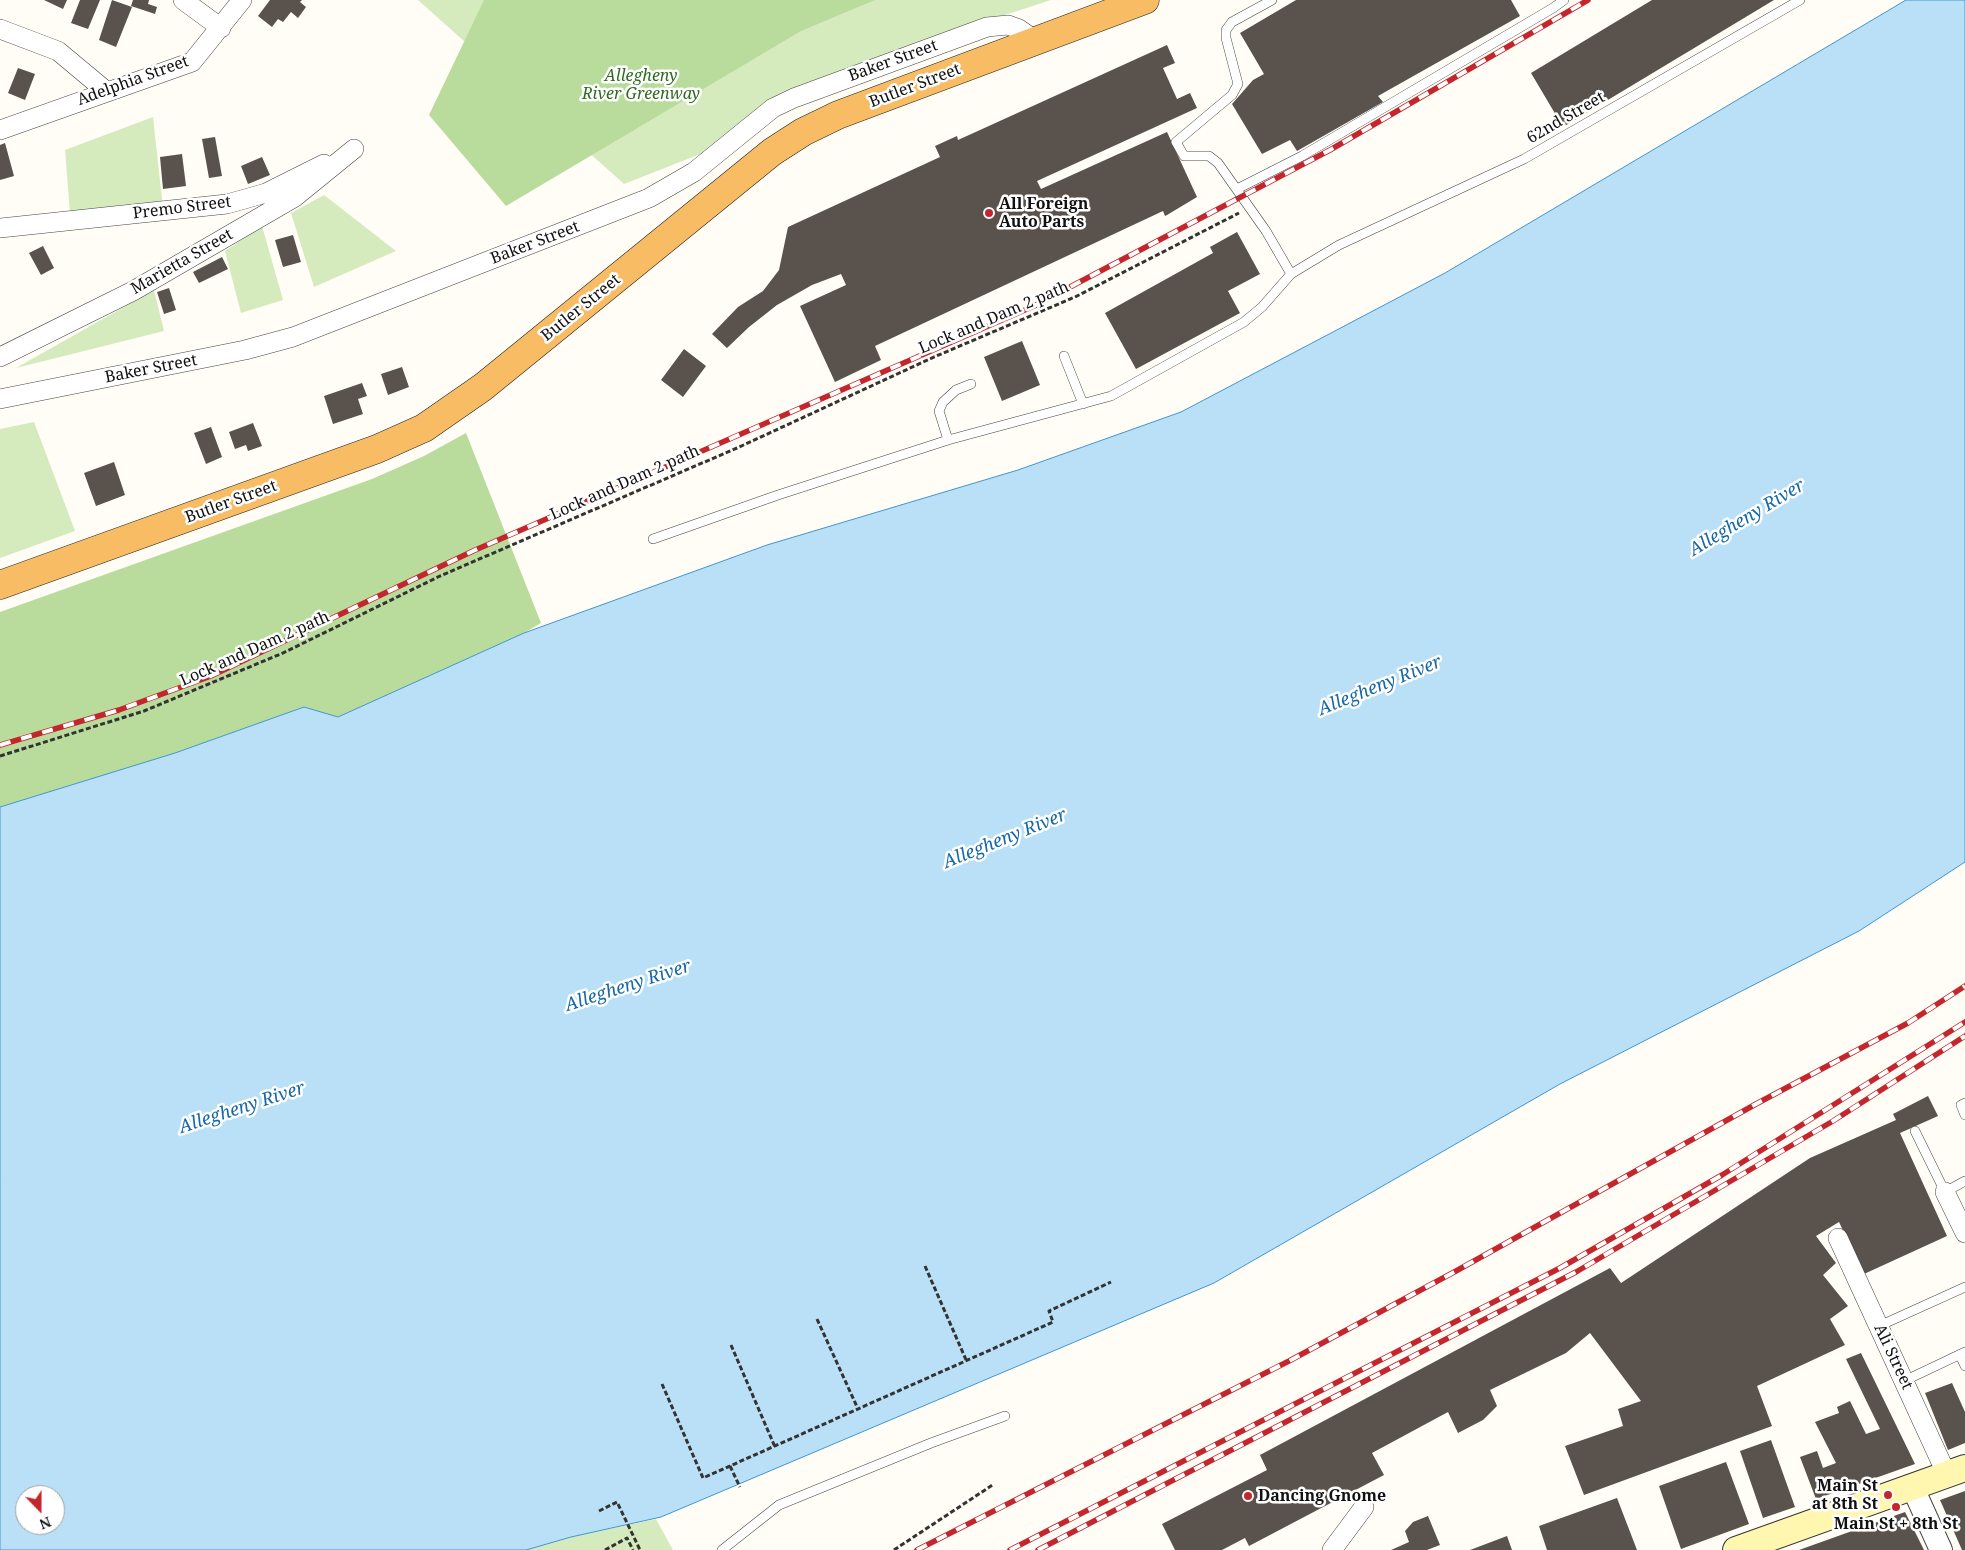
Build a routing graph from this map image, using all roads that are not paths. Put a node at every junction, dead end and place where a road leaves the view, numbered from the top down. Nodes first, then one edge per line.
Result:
1 (183, 0) edge
2 (242, 0) edge
3 (1145, 0) edge
4 (1272, 0) edge
5 (1564, 0) edge
6 (1800, 0) edge
7 (221, 28) junction
8 (0, 29) edge
9 (1036, 41) junction
10 (106, 91) junction
11 (0, 130) edge
12 (354, 149) joint
13 (1237, 189) junction
14 (0, 228) edge
15 (1290, 274) junction
16 (1064, 356) dead end
17 (0, 357) edge
18 (971, 384) dead end
19 (0, 399) edge
20 (1082, 404) junction
21 (948, 440) junction
22 (653, 539) dead end
23 (0, 585) edge
24 (1965, 1103) edge
25 (1965, 1116) edge
26 (1915, 1131) dead end
27 (1965, 1181) edge
28 (1945, 1192) junction
29 (1965, 1233) edge
30 (1838, 1238) dead end
31 (1965, 1287) edge
32 (1879, 1326) junction
33 (1962, 1353) edge
34 (1965, 1366) edge
35 (1904, 1381) junction
36 (1005, 1416) dead end
37 (1956, 1471) edge
38 (1912, 1486) junction
39 (1364, 1507) dead end
40 (722, 1550) edge
41 (1332, 1550) edge
42 (1736, 1550) edge
43 (1941, 1550) edge

1 - 7 street
2 - 7 street, Adelphia Street
3 - 9 highway, Butler Street
4 - 13 lane
5 - 13 lane
6 - 15 lane, 62nd Street
7 - 10 street, Adelphia Street
8 - 10 street
9 - 19 street, Baker Street
9 - 23 highway, Butler Street
10 - 11 street, Adelphia Street
12 - 14 street, Premo Street
12 - 17 street, Marietta Street
13 - 15 lane
15 - 20 lane, 62nd Street
16 - 20 lane
18 - 21 lane
20 - 21 lane, 62nd Street
21 - 22 lane, 62nd Street
24 - 25 lane
26 - 28 lane
27 - 28 lane
28 - 29 street
30 - 32 street, Ali Street
31 - 32 lane
32 - 35 street, Ali Street
33 - 34 lane
33 - 35 lane
35 - 37 street, Ali Street
36 - 40 lane
37 - 38 main road
38 - 42 main road
38 - 43 street
39 - 41 street

